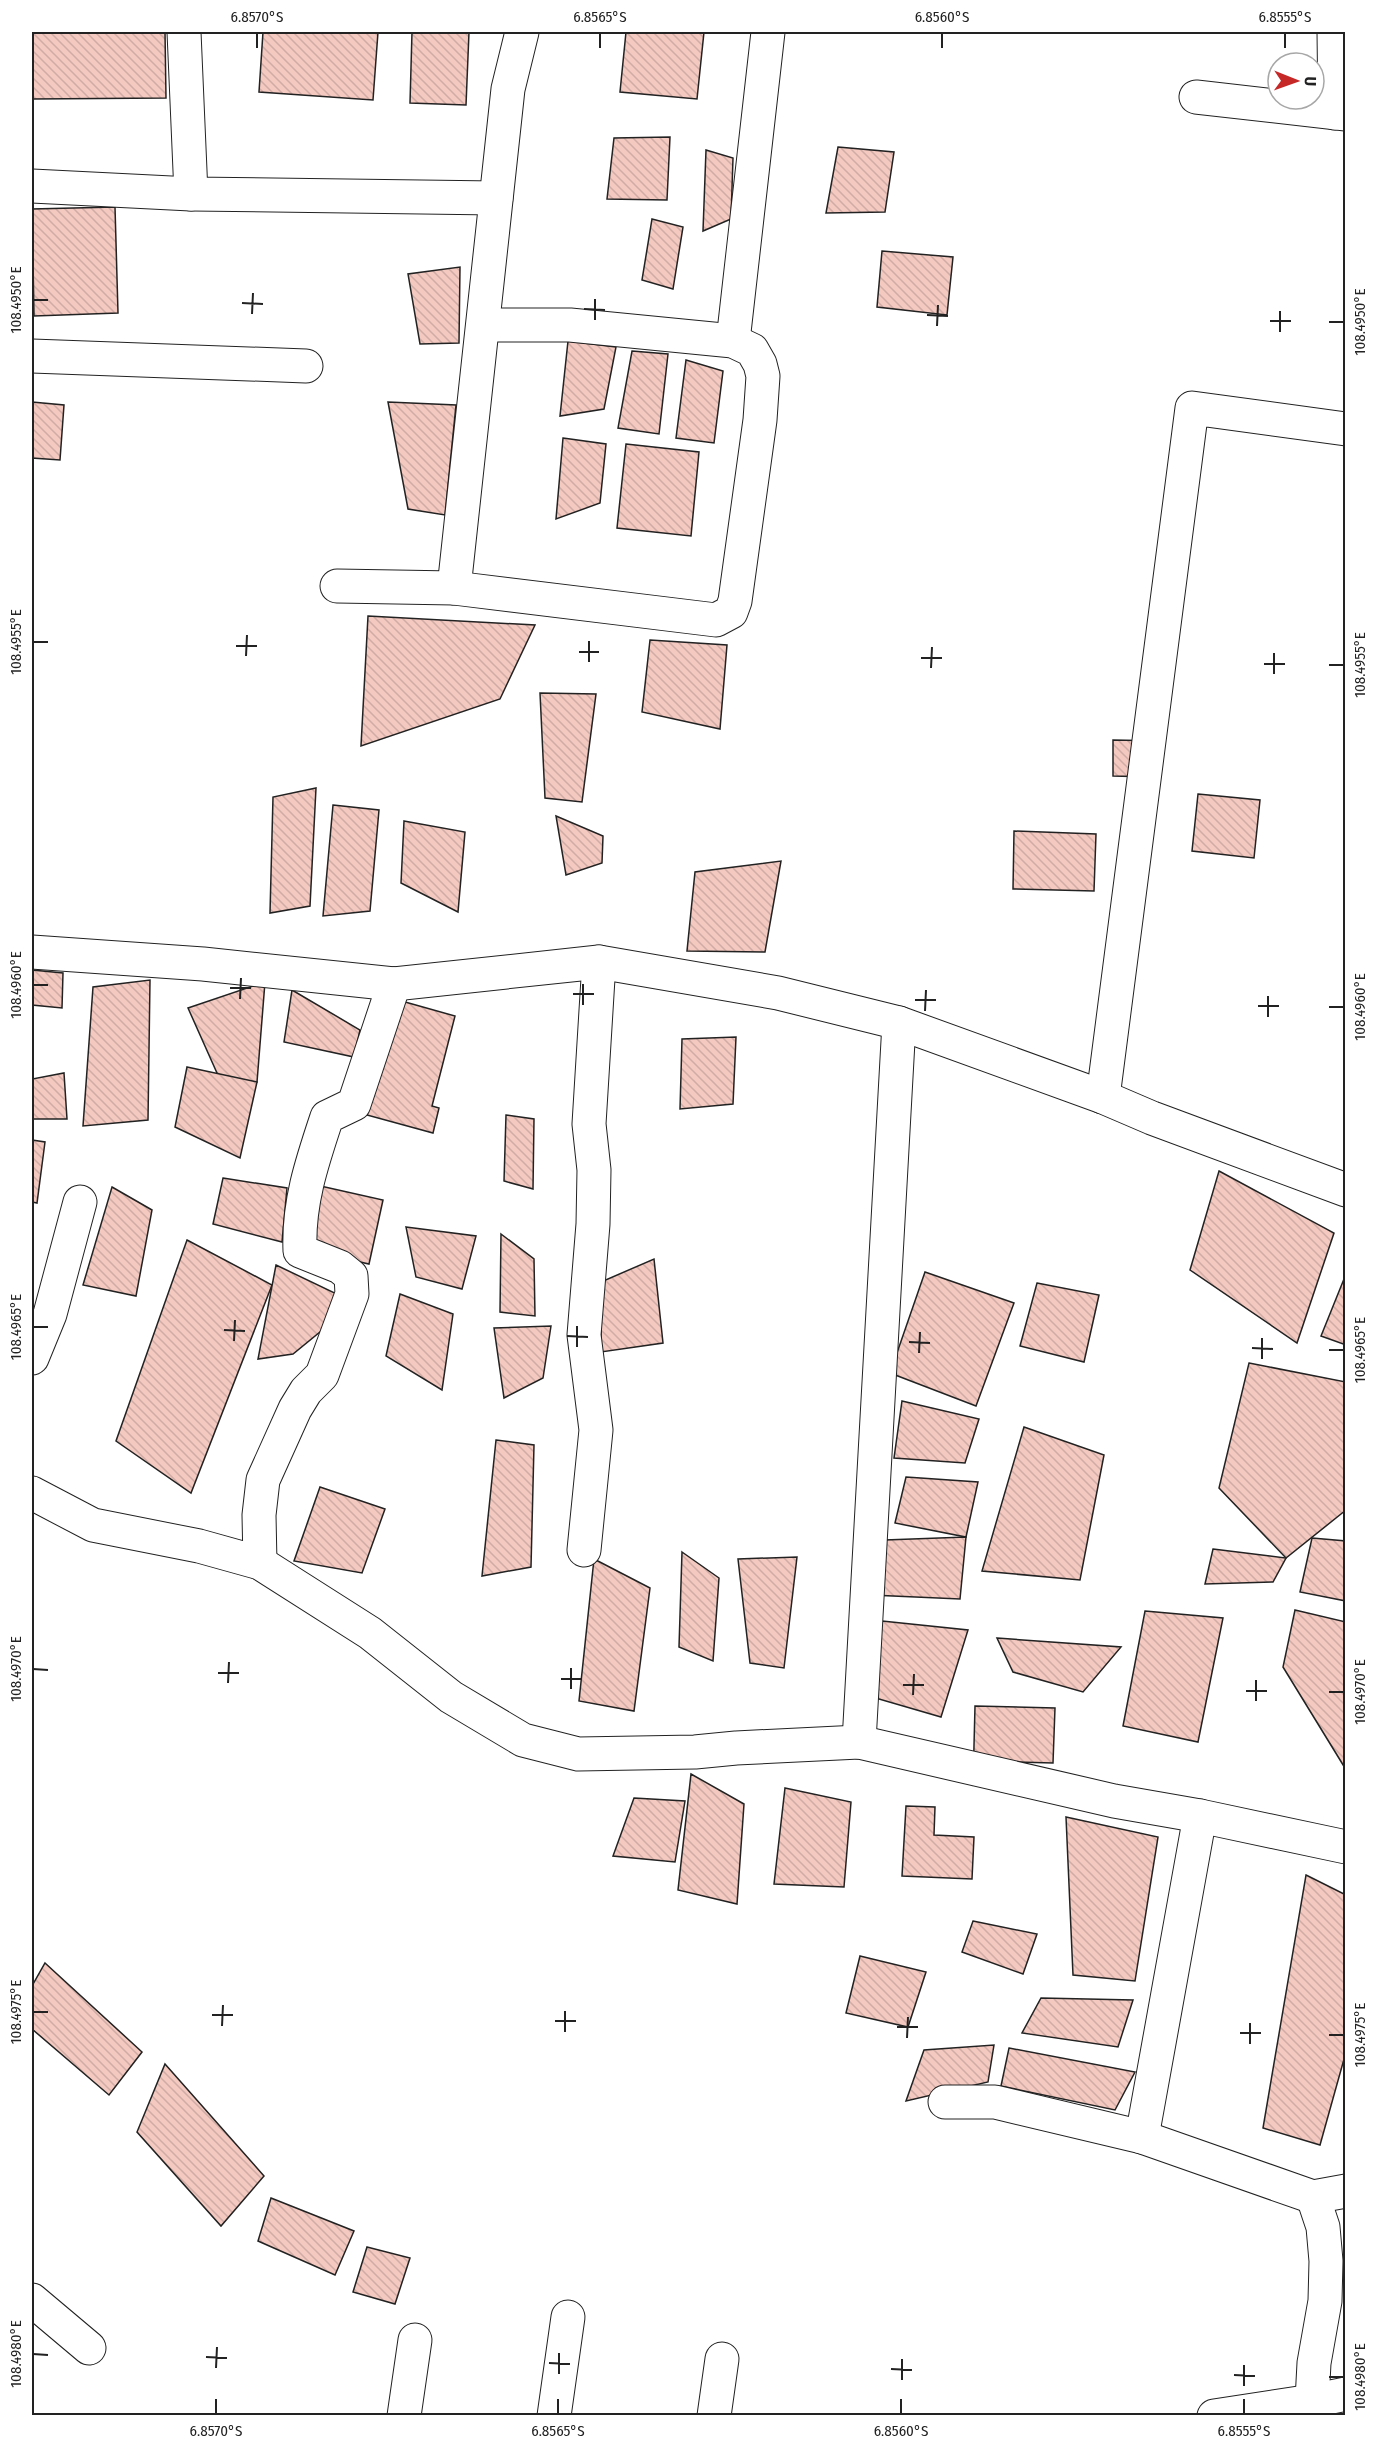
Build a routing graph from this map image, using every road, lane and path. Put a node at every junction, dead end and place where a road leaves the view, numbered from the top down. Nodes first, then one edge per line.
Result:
1 (184, 32) edge
2 (499, 32) edge
3 (522, 32) edge
4 (768, 32) edge
5 (1334, 32) edge
6 (508, 89) junction
7 (1196, 97) dead end
8 (1340, 113) edge
9 (32, 186) edge
10 (190, 194) junction
11 (496, 198) junction
12 (484, 325) junction
13 (733, 341) junction
14 (32, 356) edge
15 (306, 366) dead end
16 (1346, 429) edge
17 (337, 586) dead end
18 (454, 588) junction
19 (32, 952) edge
20 (599, 962) junction
21 (394, 984) junction
22 (899, 1023) junction
23 (1103, 1097) junction
24 (1346, 1190) edge
25 (80, 1202) dead end
26 (32, 1358) edge
27 (32, 1493) edge
28 (584, 1550) dead end
29 (260, 1563) junction
30 (859, 1742) junction
31 (1200, 1816) junction
32 (1346, 1847) edge
33 (945, 2102) dead end
34 (1142, 2137) junction
35 (1346, 2191) edge
36 (1313, 2197) junction
37 (32, 2300) edge
38 (568, 2317) dead end
39 (415, 2340) dead end
40 (88, 2348) dead end
41 (722, 2359) dead end
42 (1346, 2394) edge
43 (1312, 2402) junction
44 (404, 2415) edge
45 (554, 2415) edge
46 (714, 2415) edge
47 (1214, 2415) edge

1 - 10 street
2 - 6 street
3 - 6 street
4 - 13 street
5 - 8 street
6 - 11 street
7 - 8 street
9 - 10 street
10 - 11 street
11 - 12 street
12 - 13 street
12 - 18 street
13 - 18 street
14 - 15 street
16 - 23 street
17 - 18 street
19 - 21 street
20 - 21 street
20 - 22 street
20 - 28 street
21 - 29 street
22 - 23 street
22 - 30 street
23 - 24 street
25 - 26 street
27 - 29 street
29 - 30 street
30 - 31 street
31 - 32 street
31 - 34 street
33 - 34 street
34 - 36 street
35 - 36 street
36 - 43 street
37 - 40 street
38 - 45 street
39 - 44 street
41 - 46 street
42 - 43 street
43 - 47 street

